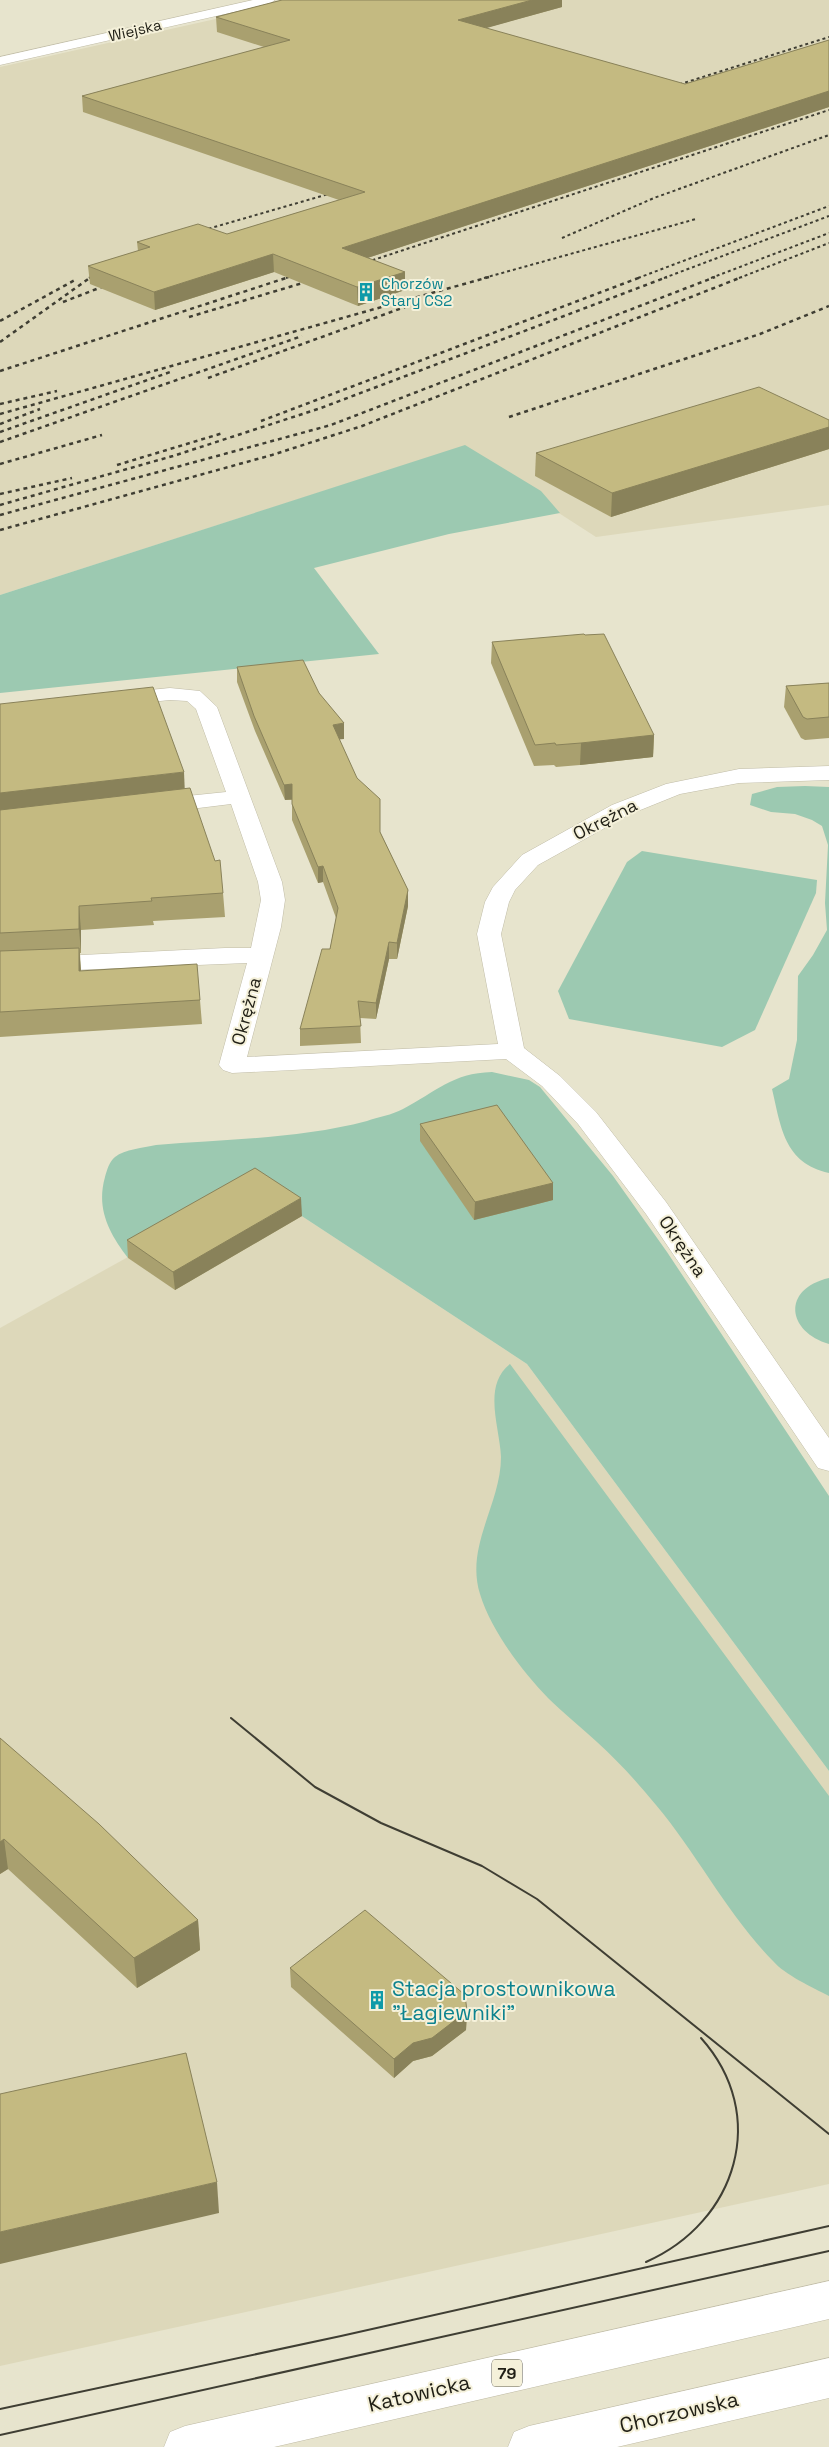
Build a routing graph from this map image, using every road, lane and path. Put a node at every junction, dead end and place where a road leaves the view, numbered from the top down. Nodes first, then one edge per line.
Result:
1 (269, 0) edge
2 (0, 61) edge
3 (101, 701) edge
4 (829, 773) edge
5 (238, 797) junction
6 (139, 809) edge
7 (261, 956) junction
8 (0, 966) edge
9 (512, 1051) junction
10 (829, 1462) edge
11 (829, 2300) edge
12 (829, 2378) edge
13 (185, 2447) edge
14 (529, 2447) edge

1 - 2 street, Wiejska
3 - 5 street, Okrężna
4 - 9 street, Okrężna
5 - 6 street
5 - 7 street, Okrężna
7 - 8 street
7 - 9 street, Okrężna
9 - 10 street, Okrężna
11 - 13 street, Katowicka / 79
12 - 14 street, Chorzowska

